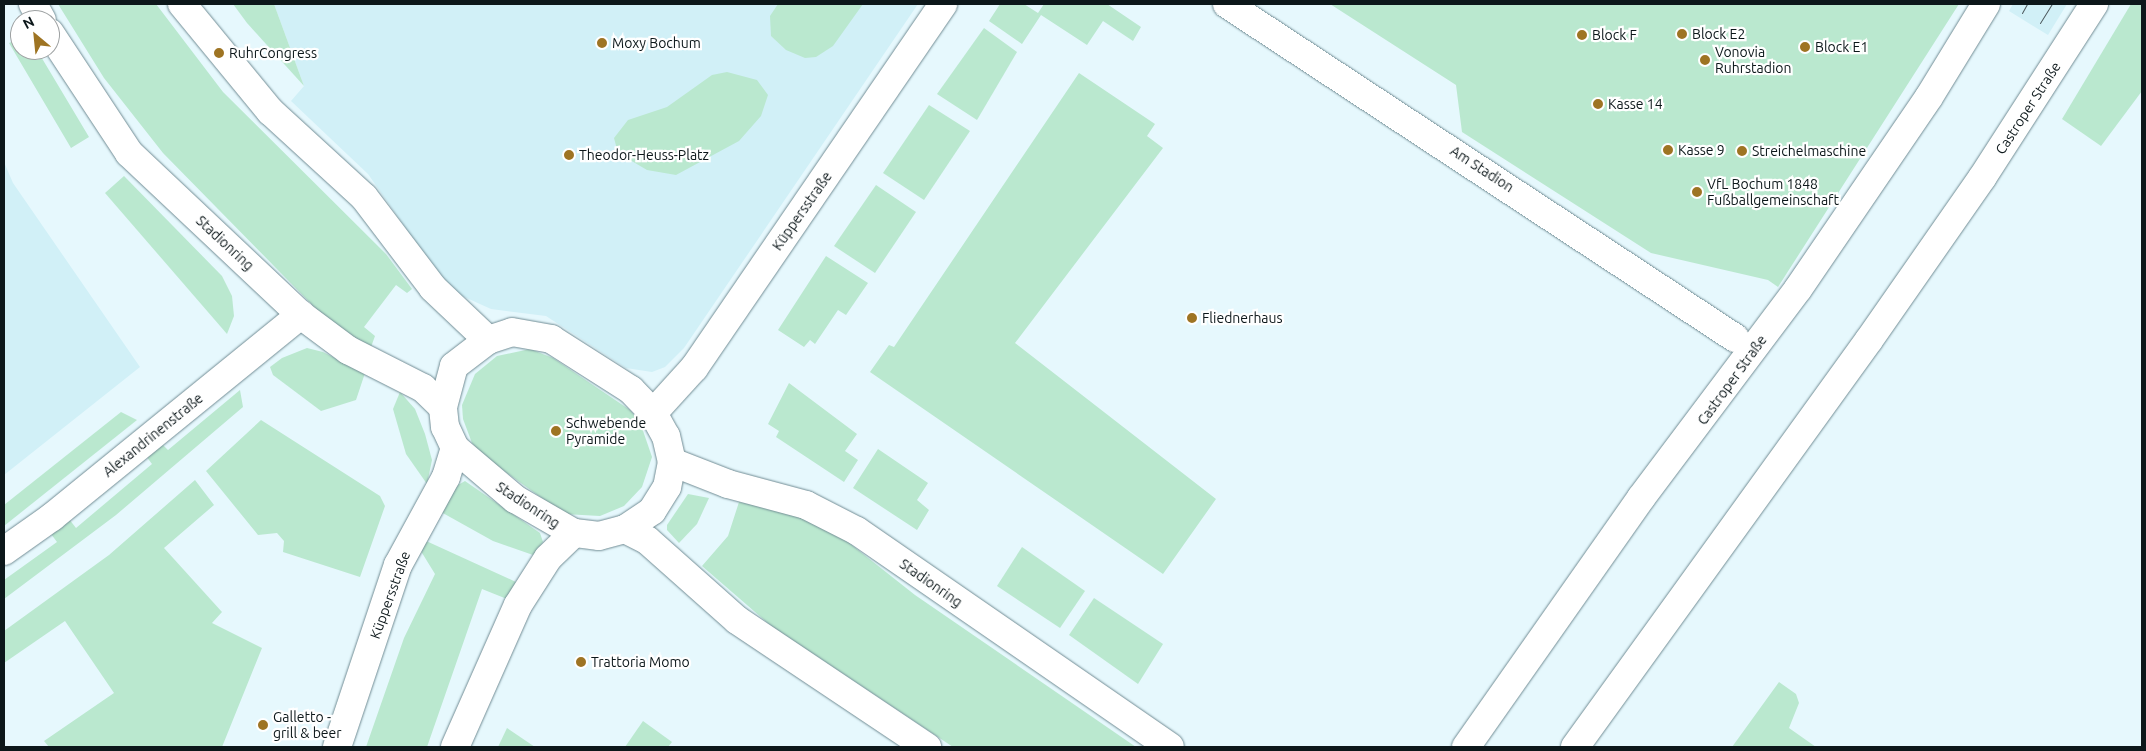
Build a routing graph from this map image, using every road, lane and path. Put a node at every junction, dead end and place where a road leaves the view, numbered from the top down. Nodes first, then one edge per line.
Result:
1 (182, 4) edge
2 (943, 4) edge
3 (1226, 4) edge
4 (1986, 4) edge
5 (2094, 4) edge
6 (60, 48) edge
7 (301, 315) junction
8 (1735, 338) dead end
9 (488, 340) junction
10 (443, 407) junction
11 (653, 412) junction
12 (455, 448) junction
13 (672, 462) junction
14 (625, 529) junction
15 (574, 532) junction
16 (4, 551) edge
17 (337, 747) edge
18 (454, 747) edge
19 (927, 747) edge
20 (1170, 747) edge
21 (1466, 747) edge
22 (1575, 747) edge

1 - 9 main road
2 - 11 main road, Küppersstraße
3 - 8 main road, Am Stadion
4 - 21 main road, Castroper Straße
5 - 22 main road, Castroper Straße
6 - 7 main road, Stadionring
7 - 10 main road, Stadionring
7 - 16 main road, Alexandrinenstraße
9 - 10 main road, Stadionring
9 - 11 main road, Stadionring
10 - 12 main road, Stadionring
11 - 13 main road, Stadionring
12 - 15 main road, Stadionring
12 - 17 main road, Küppersstraße
13 - 14 main road, Stadionring
13 - 20 main road, Stadionring
14 - 15 main road, Stadionring
14 - 19 main road
15 - 18 main road

